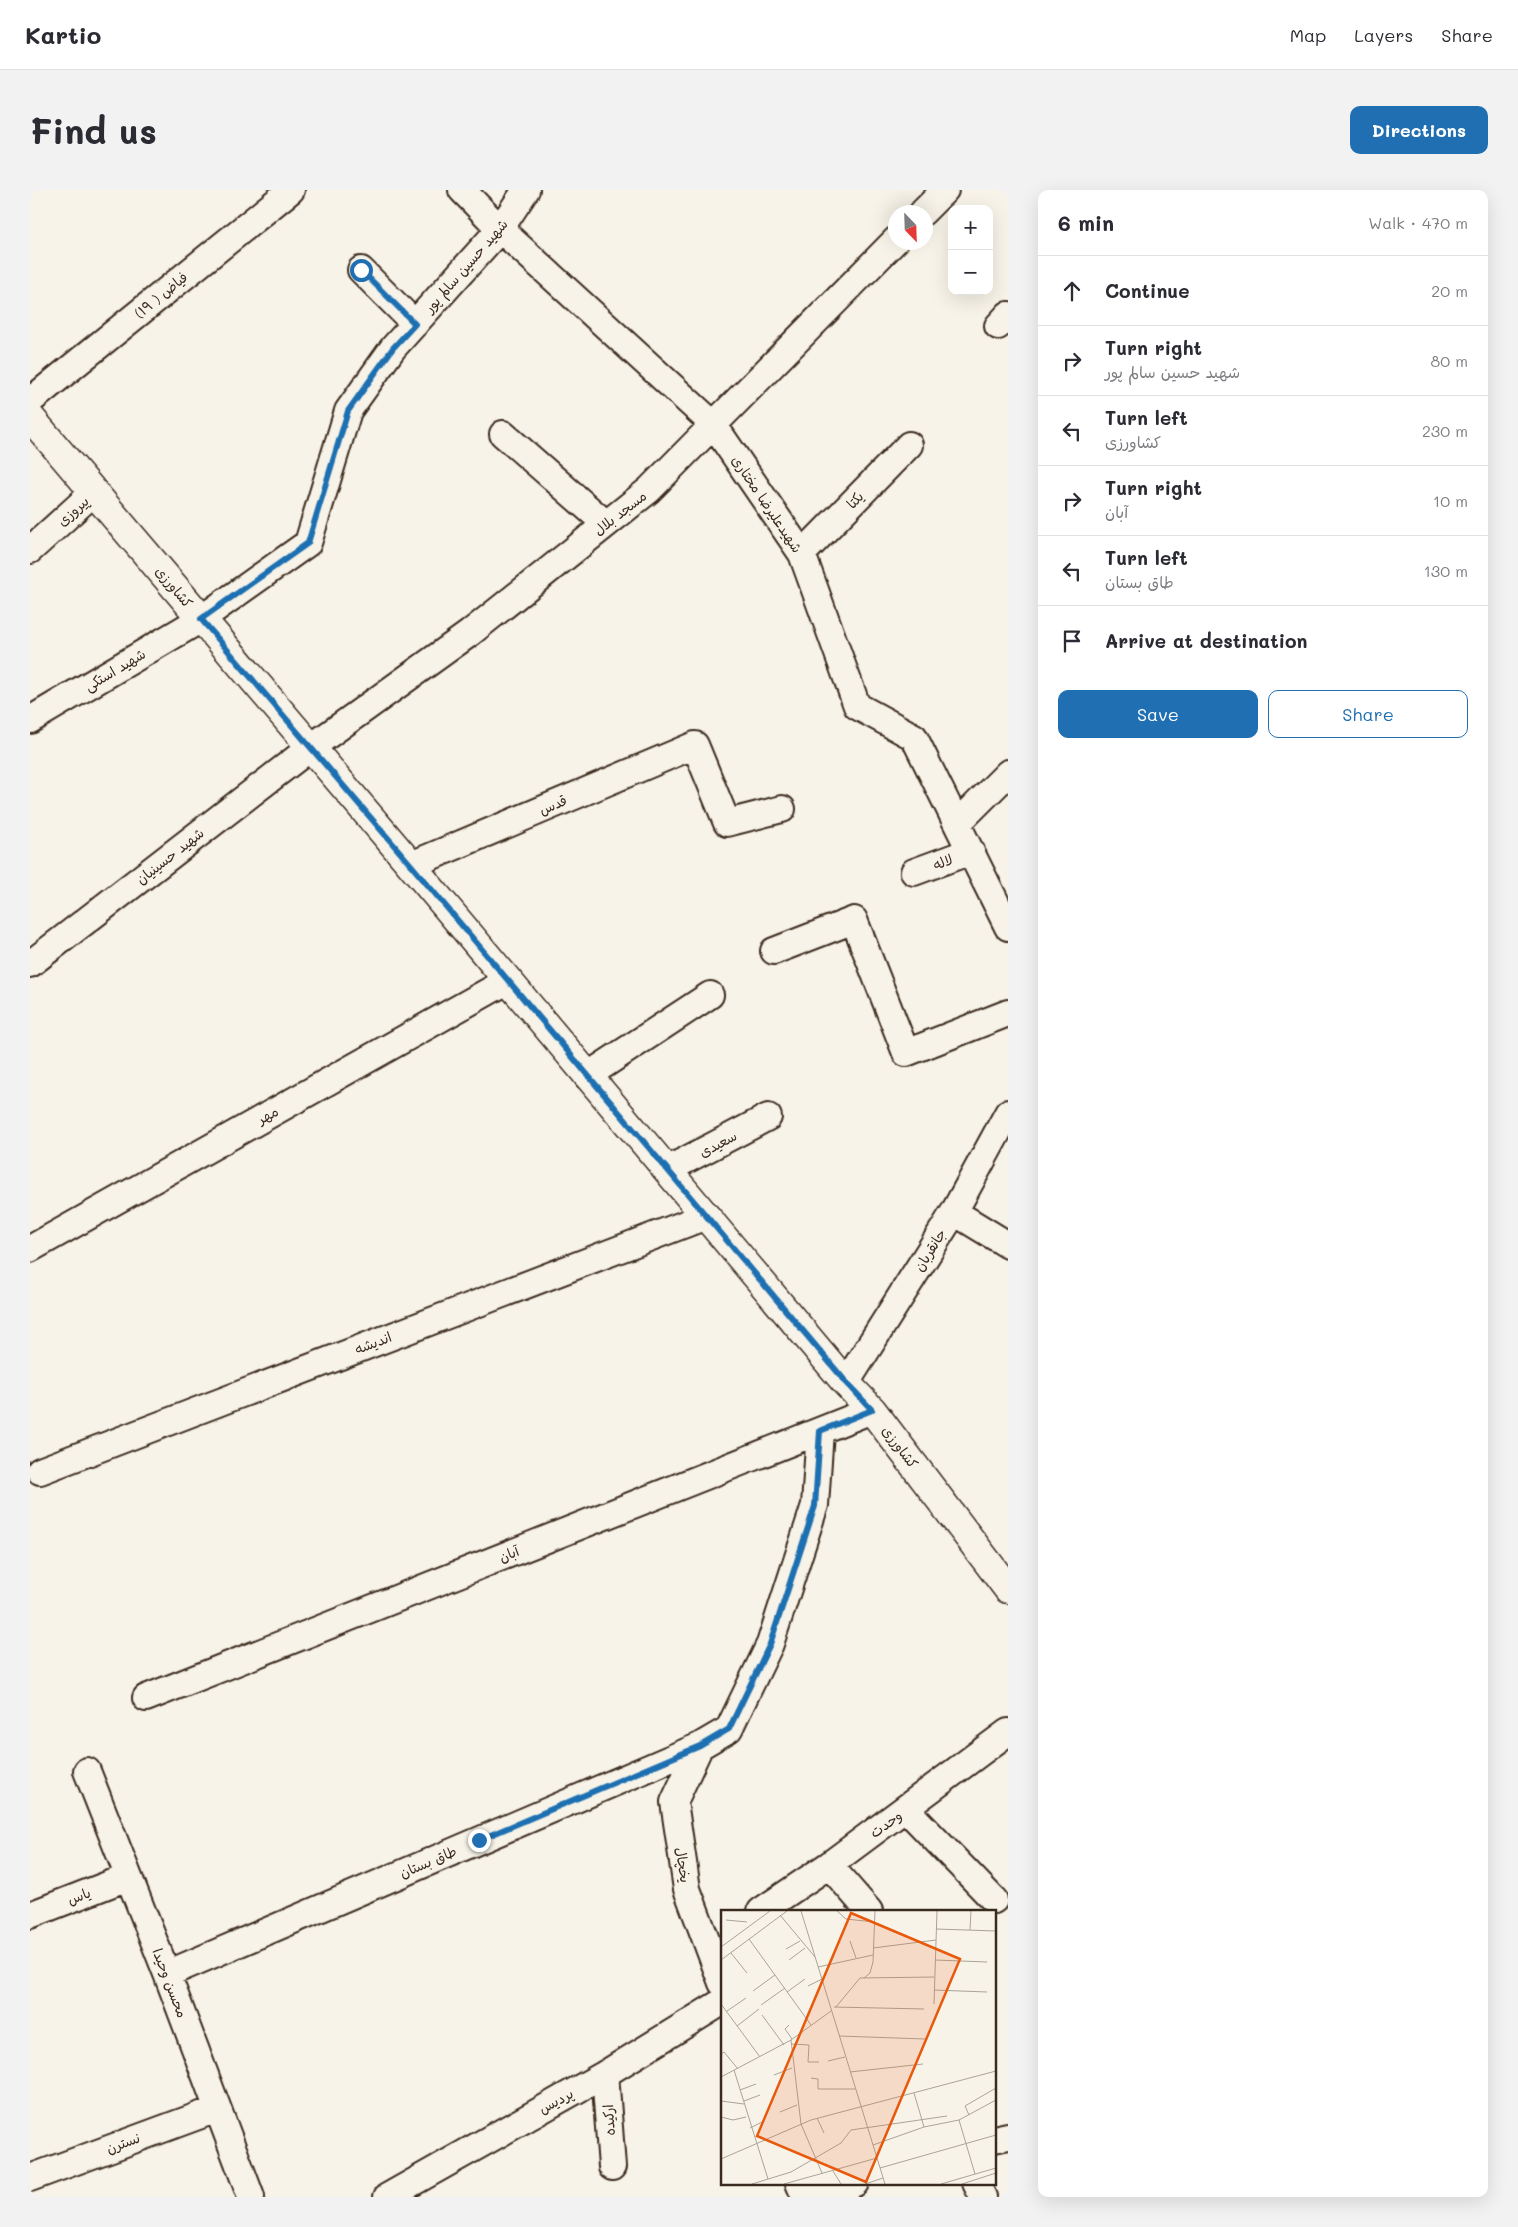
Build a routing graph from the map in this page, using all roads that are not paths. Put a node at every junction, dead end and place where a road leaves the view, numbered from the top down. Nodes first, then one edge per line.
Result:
1 (291, 190) edge
2 (462, 190) edge
3 (526, 190) edge
4 (945, 190) edge
5 (929, 205) edge
6 (500, 229) junction
7 (888, 248) edge
8 (361, 270) dead end
9 (415, 324) junction
10 (30, 401) edge
11 (30, 417) edge
12 (713, 424) junction
13 (503, 434) dead end
14 (909, 445) dead end
15 (94, 492) junction
16 (606, 524) junction
17 (30, 550) edge
18 (802, 554) junction
19 (201, 619) junction
20 (30, 720) edge
21 (310, 748) junction
22 (1008, 773) edge
23 (782, 809) dead end
24 (958, 823) junction
25 (971, 851) junction
26 (411, 865) junction
27 (914, 872) dead end
28 (1008, 927) edge
29 (774, 952) dead end
30 (30, 964) edge
31 (507, 981) junction
32 (710, 994) dead end
33 (1008, 1013) edge
34 (587, 1076) junction
35 (1008, 1113) edge
36 (768, 1117) dead end
37 (667, 1170) junction
38 (954, 1212) junction
39 (706, 1216) junction
40 (1008, 1245) edge
41 (30, 1248) edge
42 (846, 1382) junction
43 (872, 1410) junction
44 (820, 1431) junction
45 (40, 1471) dead end
46 (1008, 1588) edge
47 (146, 1698) dead end
48 (1008, 1732) edge
49 (700, 1746) junction
50 (87, 1771) dead end
51 (906, 1809) junction
52 (829, 1865) junction
53 (128, 1878) junction
54 (994, 1900) dead end
55 (762, 1910) edge
56 (868, 1910) edge
57 (30, 1915) edge
58 (715, 1942) edge
59 (167, 1974) junction
60 (721, 1977) edge
61 (721, 2003) edge
62 (605, 2074) junction
63 (217, 2109) junction
64 (612, 2167) dead end
65 (30, 2178) edge
66 (799, 2184) edge
67 (852, 2184) edge
68 (976, 2184) edge
69 (251, 2197) edge
70 (387, 2197) edge
71 (805, 2197) edge
72 (818, 2197) edge
73 (983, 2197) edge

1 - 10 street, فیاض ( ۱۹)
2 - 6 street, شهیدعلیرضا مختاری
3 - 6 street, شهید حسین سالم پور
4 - 5 street
6 - 9 street, شهید حسین سالم پور
6 - 12 street, شهیدعلیرضا مختاری
7 - 12 street, مسجد بلال
8 - 9 street
9 - 19 street, شهید حسین سالم پور
11 - 15 street, کشاورزی
12 - 16 street, مسجد بلال
12 - 18 street, شهیدعلیرضا مختاری
13 - 16 street
14 - 18 street, یکتا
15 - 17 street, پیروزی
15 - 19 street, کشاورزی
16 - 21 street, مسجد بلال
18 - 24 street, شهیدعلیرضا مختاری
19 - 20 street, شهید استکی
19 - 21 street, کشاورزی
21 - 26 street, کشاورزی
21 - 30 street, شهید حسینیان
22 - 24 street
23 - 26 street, قدس
24 - 25 street, شهیدعلیرضا مختاری
25 - 27 street, لاله
25 - 28 street, شهیدعلیرضا مختاری
26 - 31 street, کشاورزی
29 - 33 street
31 - 34 street, کشاورزی
31 - 41 street, مهر
32 - 34 street
34 - 37 street, کشاورزی
35 - 38 street, جانقربان
36 - 37 street, سعیدی
37 - 39 street, کشاورزی
38 - 40 street
38 - 42 street, جانقربان
39 - 42 street, کشاورزی
39 - 45 street, اندیشه
42 - 43 street, کشاورزی
43 - 44 street, آبان
43 - 46 street, کشاورزی
44 - 47 street, آبان
44 - 49 street, طاق بستان
48 - 51 street, وحدت
49 - 58 street, یخچال
49 - 59 street, طاق بستان
50 - 53 street, محسن وحیدا
51 - 52 street, وحدت
51 - 54 street
52 - 55 street, وحدت
52 - 56 street
53 - 57 street, یاس
53 - 59 street, محسن وحیدا
58 - 60 street, یخچال
59 - 63 street, محسن وحیدا
61 - 62 street, پردیس
62 - 64 street, ارکیده
62 - 70 street, پردیس
63 - 65 street, نسترن
63 - 69 street, محسن وحیدا
66 - 71 street
67 - 72 street
68 - 73 street

